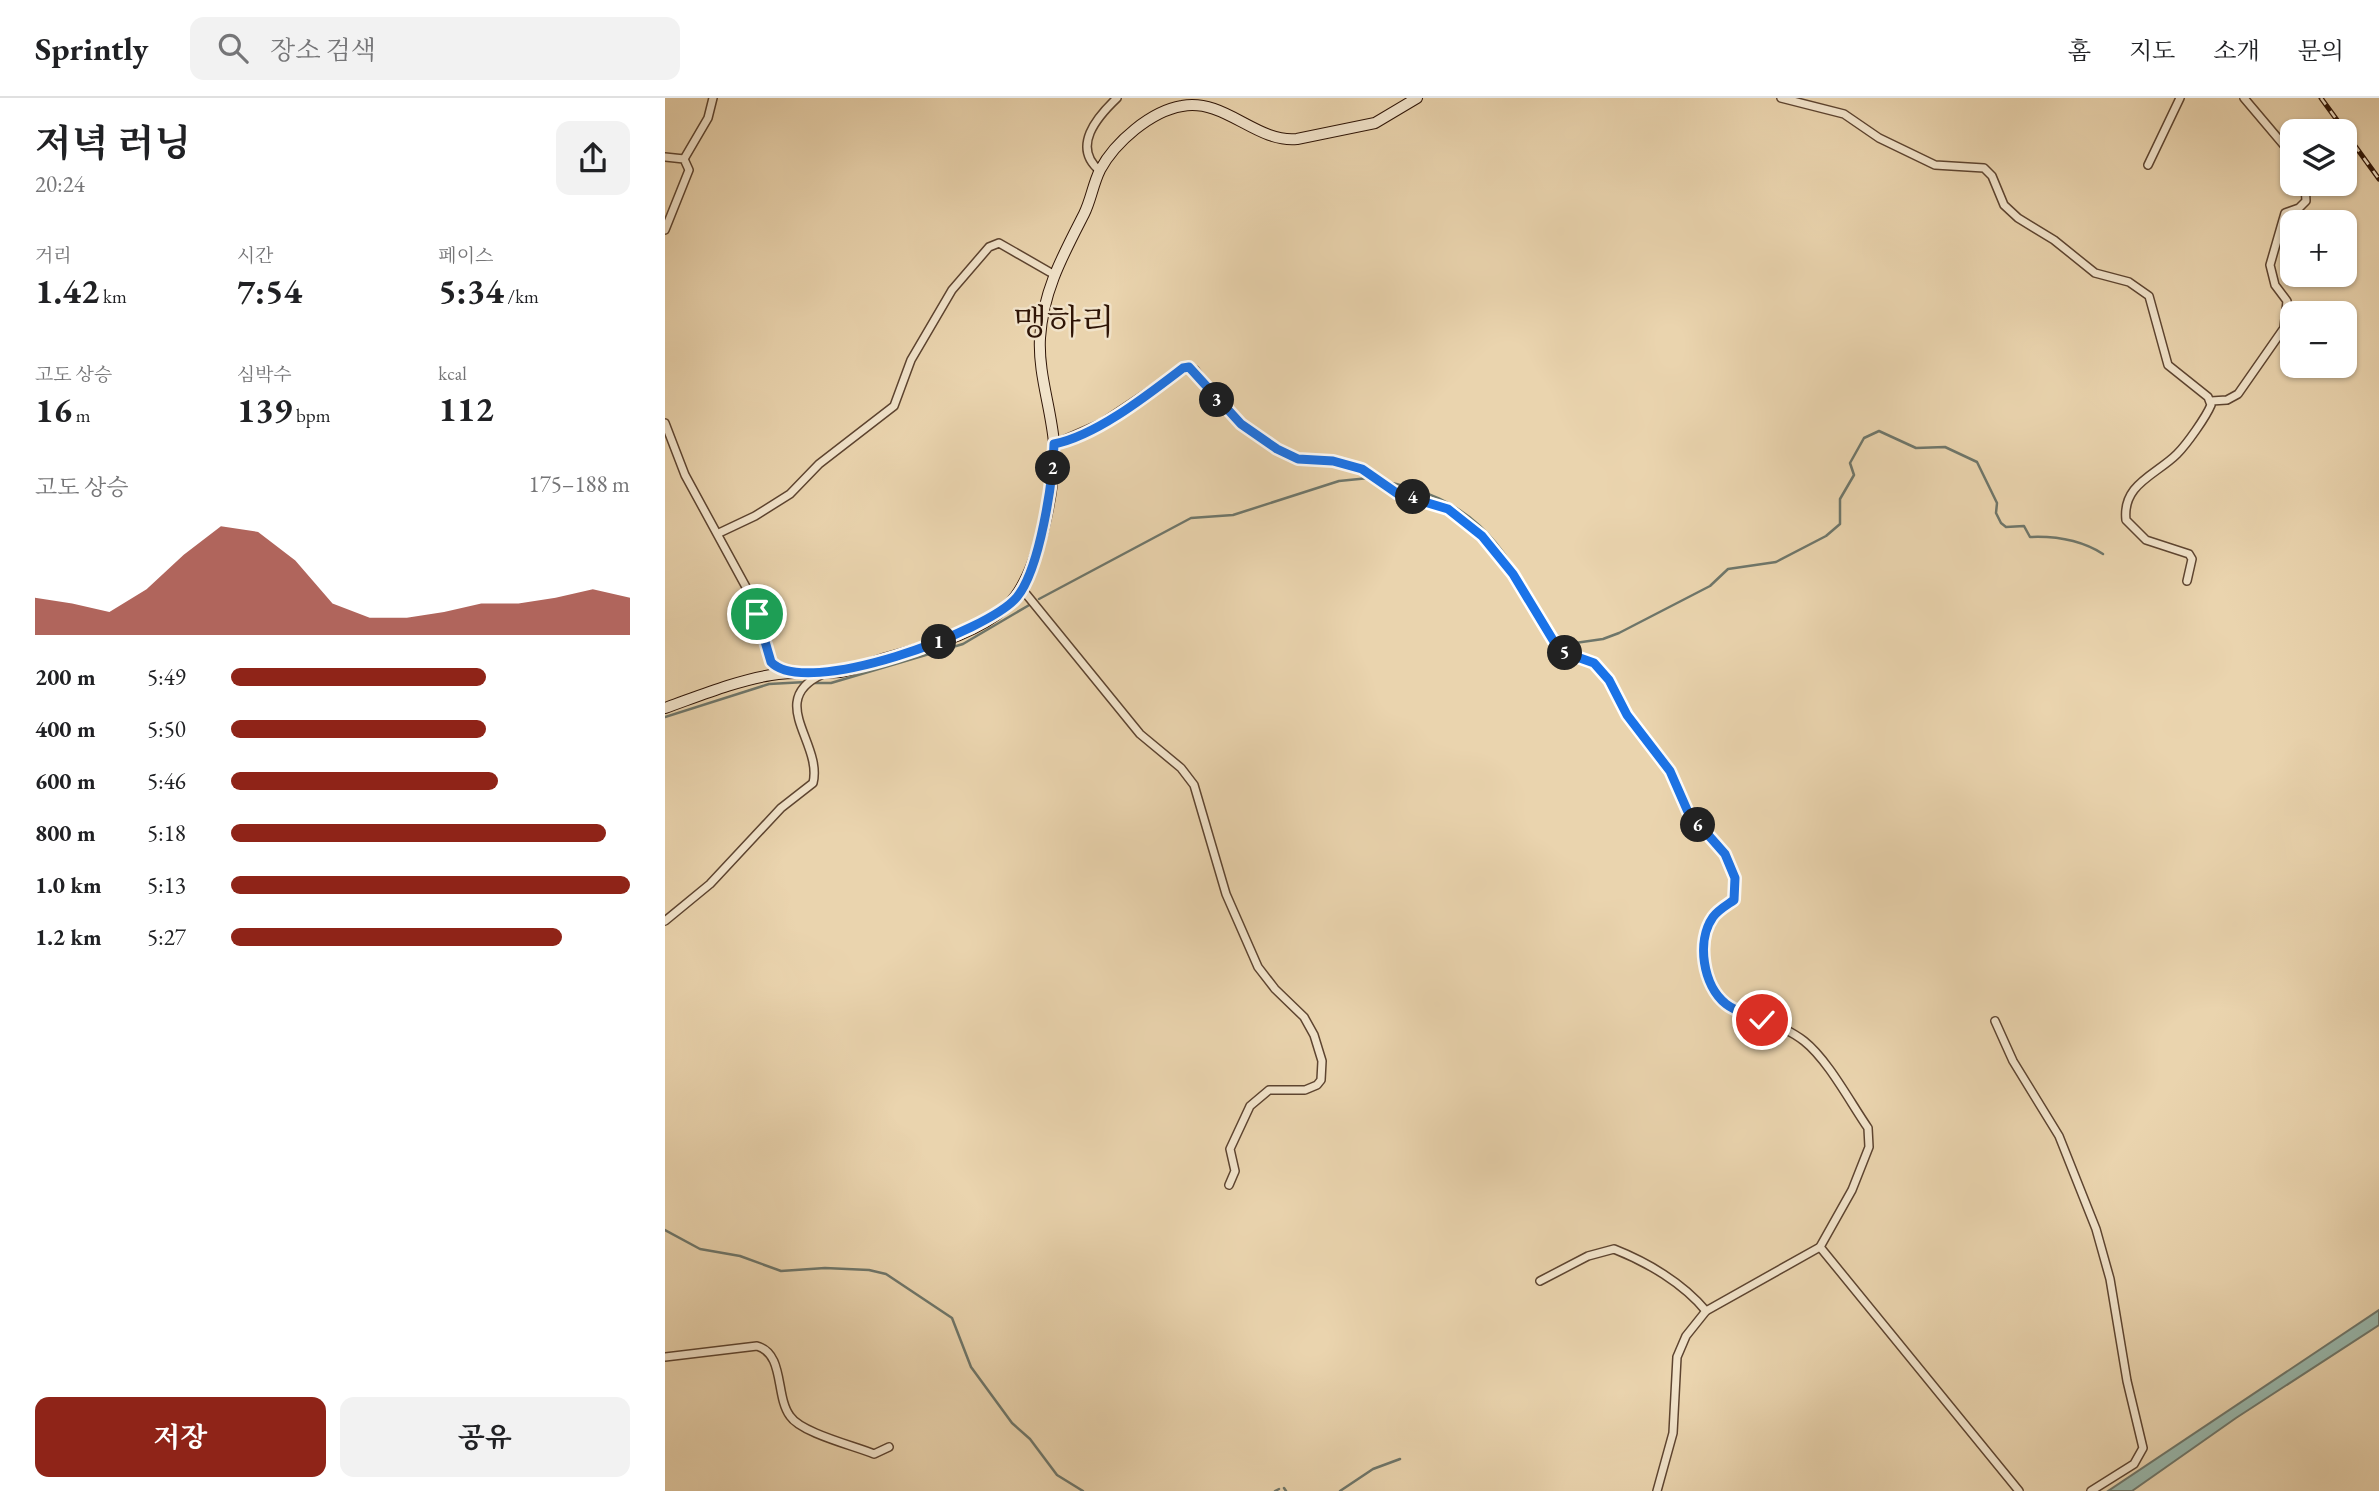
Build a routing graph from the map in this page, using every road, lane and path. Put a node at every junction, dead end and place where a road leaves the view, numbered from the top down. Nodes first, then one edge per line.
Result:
1 (713, 98) edge
2 (1117, 98) edge
3 (1417, 98) edge
4 (1781, 98) edge
5 (2180, 98) edge
6 (2244, 98) edge
7 (2280, 141) edge
8 (665, 157) edge
9 (684, 159) junction
10 (2148, 165) dead end
11 (1100, 171) junction
12 (2306, 196) edge
13 (665, 230) edge
14 (1053, 274) junction
15 (2211, 401) junction
16 (665, 424) edge
17 (1054, 444) junction
18 (719, 533) junction
19 (2186, 582) dead end
20 (1022, 589) junction
21 (828, 672) junction
22 (793, 673) junction
23 (665, 708) edge
24 (665, 921) edge
25 (1995, 1021) dead end
26 (1229, 1185) dead end
27 (1819, 1247) junction
28 (1540, 1281) dead end
29 (1706, 1311) junction
30 (665, 1357) edge
31 (889, 1447) dead end
32 (1657, 1491) edge
33 (2019, 1491) edge
34 (2091, 1491) edge

1 - 9 street
2 - 11 street
3 - 11 street
4 - 15 street
5 - 10 street
6 - 7 street
8 - 9 street
9 - 13 street
11 - 14 street
12 - 15 street
14 - 17 street
14 - 18 street
15 - 19 street
16 - 18 street
17 - 20 street
17 - 27 street
18 - 22 street
20 - 21 street
20 - 26 street
21 - 22 street
21 - 24 street
22 - 23 street
25 - 34 street
27 - 29 street
27 - 33 street
28 - 29 street
29 - 32 street
30 - 31 street

